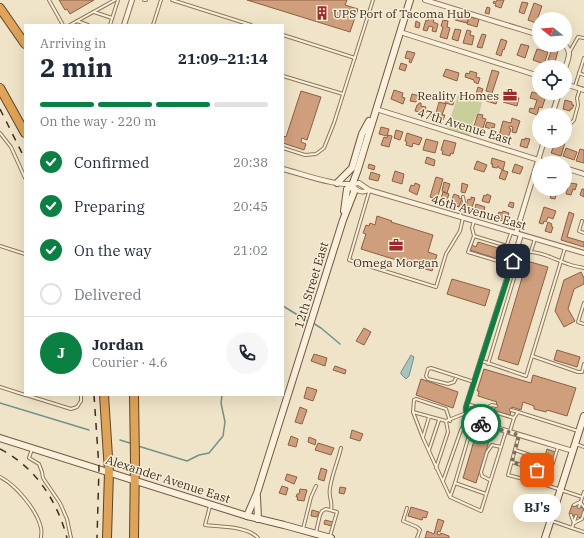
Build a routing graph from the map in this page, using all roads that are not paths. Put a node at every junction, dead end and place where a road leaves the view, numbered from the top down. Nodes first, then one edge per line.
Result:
1 (49, 0) edge
2 (116, 0) edge
3 (132, 0) edge
4 (161, 0) edge
5 (172, 0) edge
6 (373, 0) edge
7 (410, 0) edge
8 (425, 0) edge
9 (0, 8) edge
10 (94, 12) junction
11 (112, 18) junction
12 (77, 21) junction
13 (62, 24) edge
14 (72, 24) edge
15 (85, 24) edge
16 (110, 24) edge
17 (124, 24) edge
18 (153, 24) edge
19 (248, 24) edge
20 (400, 32) junction
21 (532, 33) edge
22 (284, 35) edge
23 (584, 38) edge
24 (24, 43) edge
25 (569, 53) joint
26 (355, 58) junction
27 (584, 58) edge
28 (567, 60) edge
29 (579, 73) junction
30 (532, 74) edge
31 (584, 75) edge
32 (284, 76) edge
33 (0, 88) edge
34 (580, 89) edge
35 (343, 94) junction
36 (375, 109) junction
37 (572, 122) edge
38 (24, 131) edge
39 (0, 133) edge
40 (284, 148) edge
41 (532, 158) edge
42 (284, 168) edge
43 (572, 170) edge
44 (584, 174) edge
45 (24, 176) edge
46 (532, 178) edge
47 (337, 183) junction
48 (352, 185) junction
49 (369, 190) junction
50 (463, 197) dead end
51 (461, 217) junction
52 (474, 221) junction
53 (582, 222) dead end
54 (514, 232) junction
55 (584, 233) edge
56 (521, 235) junction
57 (474, 236) junction
58 (535, 239) junction
59 (0, 246) edge
60 (507, 246) junction
61 (565, 248) junction
62 (531, 251) junction
63 (584, 253) edge
64 (24, 254) edge
65 (561, 260) junction
66 (513, 261) junction
67 (519, 264) junction
68 (584, 268) edge
69 (500, 302) junction
70 (584, 302) edge
71 (506, 305) junction
72 (584, 324) edge
73 (491, 329) junction
74 (498, 331) junction
75 (532, 356) junction
76 (481, 361) junction
77 (488, 364) junction
78 (584, 364) edge
79 (583, 372) edge
80 (457, 376) junction
81 (474, 382) junction
82 (0, 387) edge
83 (24, 394) edge
84 (29, 396) edge
85 (81, 396) edge
86 (104, 396) edge
87 (134, 396) edge
88 (467, 404) junction
89 (496, 406) dead end
90 (484, 409) junction
91 (511, 410) dead end
92 (413, 412) junction
93 (518, 412) junction
94 (467, 415) junction
95 (584, 416) edge
96 (429, 417) junction
97 (514, 418) junction
98 (439, 420) junction
99 (448, 421) junction
100 (474, 422) junction
101 (508, 432) junction
102 (579, 432) junction
103 (519, 435) junction
104 (0, 438) edge
105 (423, 438) junction
106 (575, 444) junction
107 (501, 447) junction
108 (558, 447) junction
109 (584, 447) edge
110 (33, 448) junction
111 (342, 448) dead end
112 (515, 450) junction
113 (428, 451) junction
114 (573, 451) junction
115 (542, 458) dead end
116 (512, 462) junction
117 (436, 468) junction
118 (109, 472) junction
119 (550, 474) junction
120 (0, 477) edge
121 (490, 480) junction
122 (135, 481) junction
123 (443, 482) junction
124 (455, 483) junction
125 (546, 485) junction
126 (316, 486) dead end
127 (560, 490) junction
128 (584, 492) edge
129 (257, 493) junction
130 (486, 494) junction
131 (450, 497) junction
132 (582, 497) junction
133 (580, 502) junction
134 (210, 505) junction
135 (574, 505) dead end
136 (579, 507) dead end
137 (584, 507) edge
138 (407, 508) dead end
139 (331, 510) junction
140 (584, 512) edge
141 (571, 515) dead end
142 (247, 516) junction
143 (576, 516) dead end
144 (258, 519) junction
145 (551, 521) junction
146 (574, 523) junction
147 (572, 528) junction
148 (302, 530) junction
149 (584, 532) edge
150 (315, 534) junction
151 (41, 538) edge
152 (71, 538) edge
153 (107, 538) edge
154 (134, 538) edge
155 (258, 538) edge
156 (329, 538) edge
157 (417, 538) edge
158 (545, 538) edge

1 - 13 lane
2 - 10 lane
2 - 11 lane
3 - 17 street
4 - 18 lane
5 - 19 lane
6 - 26 lane
7 - 20 street, 12th Street East
8 - 21 street
9 - 24 highway
10 - 11 lane
10 - 12 lane
11 - 16 lane
12 - 14 lane
12 - 15 lane
20 - 30 street
20 - 36 street, 12th Street East
22 - 26 lane
23 - 25 lane
25 - 28 street
26 - 35 lane
27 - 29 lane
29 - 31 lane
29 - 34 lane
32 - 35 lane
33 - 38 highway
34 - 37 lane
35 - 40 lane
36 - 41 street, 47th Avenue East
36 - 47 street
36 - 48 street, 12th Street East
39 - 45 lane
42 - 47 street
43 - 44 street
46 - 54 street
47 - 48 street
48 - 49 street, 46th Avenue East
48 - 49 street, 46th Avenue East
48 - 129 street, 12th Street East
49 - 51 street, 46th Avenue East
49 - 51 lane
50 - 51 lane
51 - 52 street, 46th Avenue East
52 - 54 street, 46th Avenue East
52 - 57 lane
53 - 55 lane
54 - 56 street, 46th Avenue East
54 - 60 lane
56 - 58 street, 46th Avenue East
56 - 66 street
57 - 60 lane
57 - 60 lane
58 - 61 street, 46th Avenue East
58 - 62 lane
59 - 64 lane
61 - 63 street, 46th Avenue East
61 - 65 lane
62 - 65 lane
62 - 67 lane
65 - 68 lane
65 - 75 lane
66 - 67 lane
66 - 69 street
67 - 71 lane
69 - 71 lane
69 - 73 street
70 - 72 lane
71 - 74 lane
73 - 74 lane
73 - 76 street
74 - 77 lane
75 - 77 lane
75 - 79 lane
76 - 77 lane
76 - 81 street
78 - 79 lane
80 - 80 lane
80 - 81 lane
81 - 88 street
82 - 83 lane
84 - 85 lane
86 - 118 highway
87 - 122 highway
88 - 90 lane
88 - 94 street
89 - 90 lane
90 - 97 lane
91 - 93 lane
92 - 96 lane
92 - 99 lane
92 - 105 lane
93 - 97 lane
93 - 102 lane
94 - 99 lane
94 - 100 street
94 - 123 lane
95 - 102 street
96 - 98 lane
96 - 105 lane
97 - 101 lane
98 - 99 lane
98 - 113 lane
99 - 117 lane
100 - 101 street
100 - 124 lane
101 - 103 street
101 - 107 lane
102 - 106 street
103 - 108 street
103 - 112 lane
104 - 110 street, Alexander Avenue East
105 - 113 lane
106 - 109 lane
106 - 114 street
107 - 121 lane
107 - 121 lane
108 - 114 street
108 - 119 lane
110 - 118 street, Alexander Avenue East
110 - 152 lane
111 - 139 lane
112 - 115 lane
112 - 116 lane
113 - 117 lane
114 - 127 street
116 - 119 lane
116 - 125 lane
117 - 123 lane
118 - 122 street, Alexander Avenue East
118 - 153 highway
119 - 125 lane
120 - 151 lane
121 - 130 lane
122 - 134 street, Alexander Avenue East
122 - 154 highway
123 - 131 lane
124 - 130 lane
124 - 131 lane
125 - 127 lane
126 - 148 lane
127 - 132 lane
127 - 145 street
128 - 132 lane
129 - 142 street, 12th Street East
129 - 144 street, 12th Street East
130 - 131 lane
132 - 133 lane
133 - 135 lane
133 - 136 lane
133 - 137 lane
134 - 142 street, Alexander Avenue East
134 - 155 lane
138 - 157 lane
139 - 150 lane
139 - 156 lane
140 - 146 lane
141 - 146 lane
142 - 144 street, Alexander Avenue East
143 - 146 lane
144 - 148 street, Alexander Avenue East
145 - 147 lane
145 - 158 street
146 - 147 lane
147 - 149 lane
148 - 150 street, Alexander Avenue East
150 - 156 street, Alexander Avenue East

